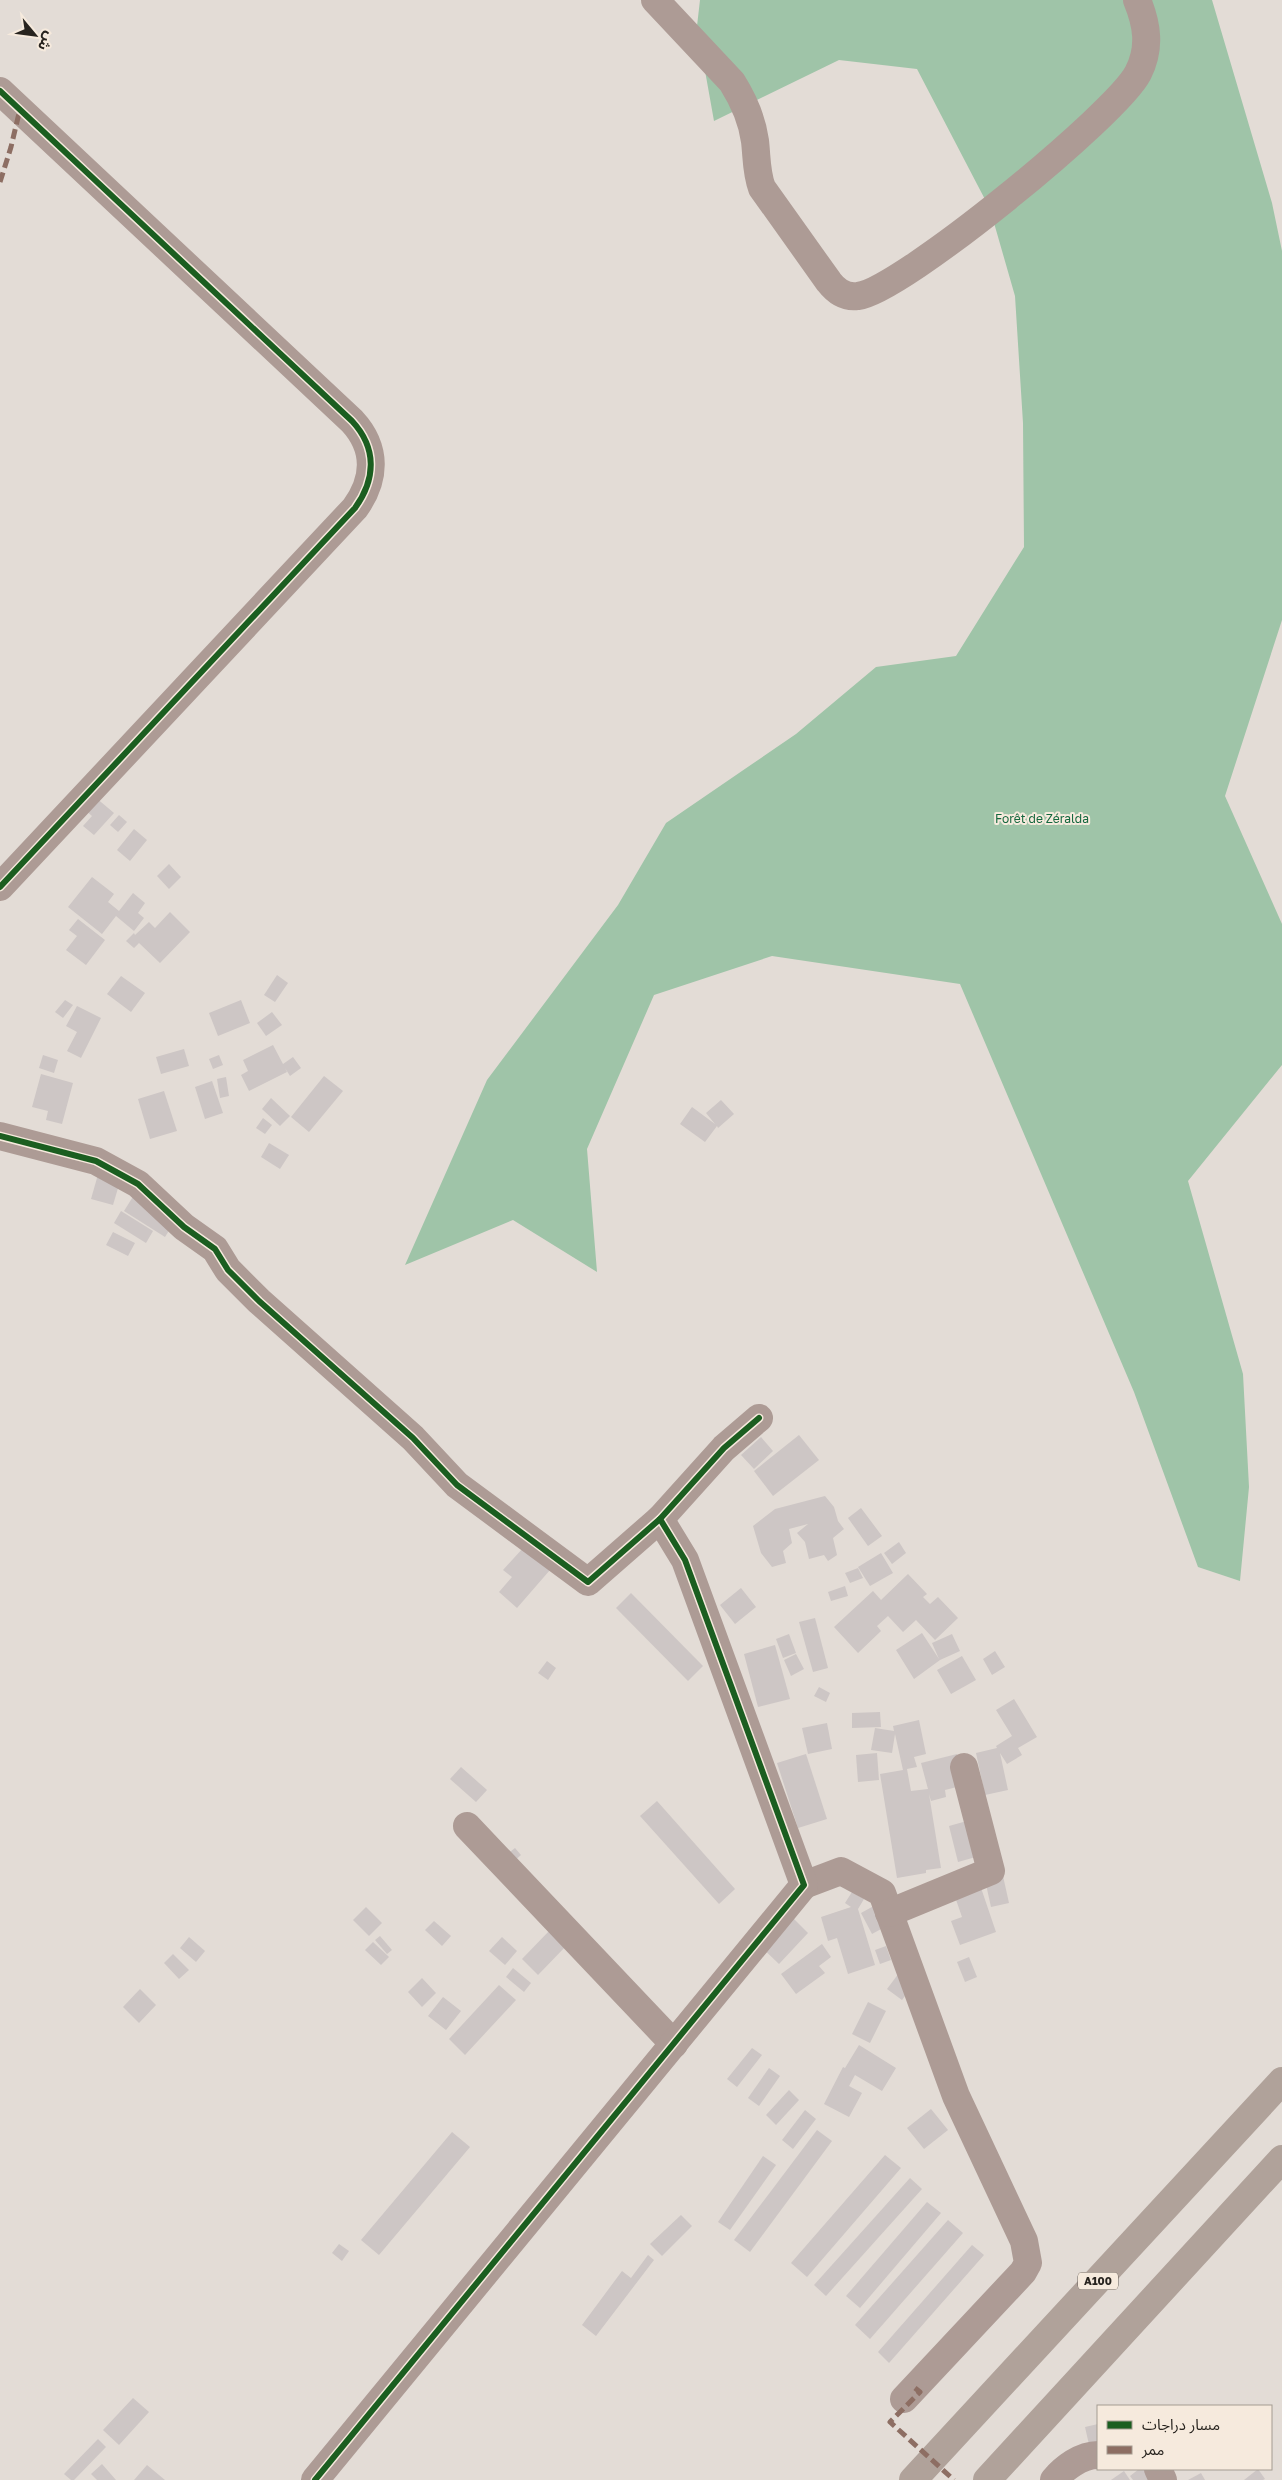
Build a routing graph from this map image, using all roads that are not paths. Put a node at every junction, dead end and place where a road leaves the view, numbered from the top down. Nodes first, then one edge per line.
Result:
1 (655, 0) edge
2 (1136, 0) edge
3 (0, 91) edge
4 (0, 887) edge
5 (0, 1136) edge
6 (758, 1418) dead end
7 (660, 1519) junction
8 (964, 1767) dead end
9 (467, 1826) dead end
10 (804, 1884) junction
11 (889, 1913) junction
12 (674, 2044) junction
13 (1282, 2081) edge
14 (1282, 2159) edge
15 (913, 2393) dead end
16 (1097, 2455) edge
17 (315, 2480) edge
18 (913, 2480) edge
19 (987, 2480) edge
20 (1054, 2480) edge

1 - 2 street
3 - 4 street
5 - 7 street
6 - 7 street
7 - 10 street
8 - 11 street
9 - 12 street
10 - 11 street
10 - 12 street
11 - 15 street
12 - 17 street
13 - 18 highway, A100
14 - 19 highway
16 - 20 street

